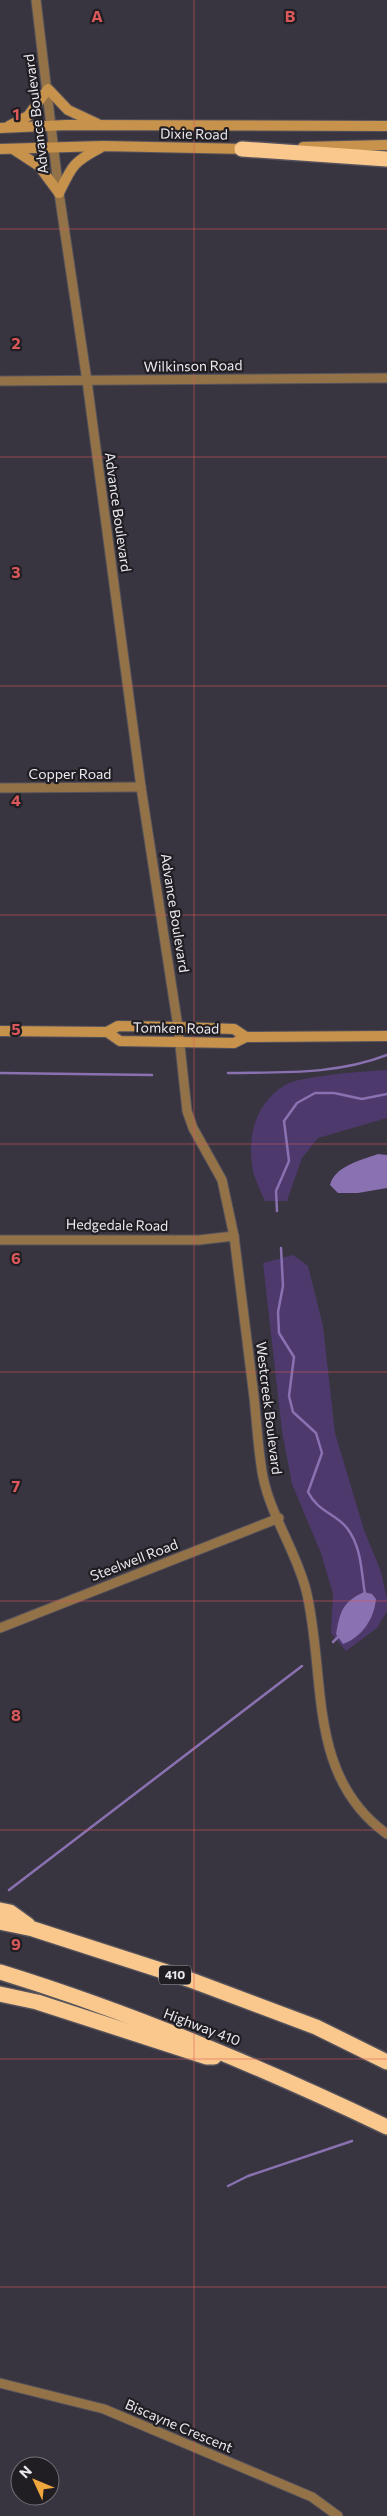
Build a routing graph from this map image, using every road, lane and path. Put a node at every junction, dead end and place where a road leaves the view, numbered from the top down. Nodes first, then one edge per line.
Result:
1 (36, 0) edge
2 (48, 89) junction
3 (52, 126) junction
4 (102, 126) junction
5 (387, 126) edge
6 (3, 128) edge
7 (387, 145) edge
8 (103, 146) junction
9 (55, 148) junction
10 (0, 149) edge
11 (12, 149) junction
12 (242, 149) junction
13 (387, 159) edge
14 (59, 193) junction
15 (387, 378) edge
16 (0, 381) edge
17 (87, 381) junction
18 (141, 787) junction
19 (0, 788) edge
20 (178, 1027) junction
21 (0, 1031) edge
22 (107, 1032) junction
23 (387, 1036) edge
24 (246, 1037) junction
25 (180, 1042) junction
26 (234, 1236) junction
27 (0, 1240) edge
28 (279, 1518) junction
29 (0, 1628) edge
30 (387, 1834) edge
31 (0, 1910) edge
32 (0, 1922) edge
33 (33, 1929) junction
34 (0, 1972) edge
35 (0, 1994) edge
36 (236, 2058) junction
37 (387, 2062) edge
38 (387, 2127) edge
39 (0, 2383) edge
40 (338, 2516) edge

1 - 2 street, Advance Boulevard
2 - 3 street, Advance Boulevard
2 - 4 main road
2 - 6 main road
3 - 4 main road, Dixie Road
3 - 6 main road, Dixie Road
3 - 9 street, Advance Boulevard
4 - 5 main road, Dixie Road
7 - 12 main road, Dixie Road
8 - 9 main road, Dixie Road
8 - 12 main road, Dixie Road
8 - 14 main road
9 - 11 main road, Dixie Road
9 - 14 street, Advance Boulevard
10 - 11 main road, Dixie Road
11 - 14 main road
12 - 13 highway
14 - 17 street, Advance Boulevard
15 - 17 street, Wilkinson Road
16 - 17 street, Wilkinson Road
17 - 18 street, Advance Boulevard
18 - 19 street, Copper Road
18 - 20 street, Advance Boulevard
20 - 22 main road, Tomken Road
20 - 24 main road, Tomken Road
20 - 25 street, Westcreek Boulevard
21 - 22 main road, Tomken Road
22 - 25 main road, Tomken Road
23 - 24 main road, Tomken Road
24 - 25 main road, Tomken Road
25 - 26 street, Westcreek Boulevard
26 - 27 street, Hedgedale Road
26 - 28 street, Westcreek Boulevard
28 - 29 street, Steelwell Road
28 - 30 street, Westcreek Boulevard
31 - 33 highway
32 - 33 highway, 410
33 - 37 highway, 410
34 - 36 highway, Highway 410
35 - 36 highway
36 - 38 highway, Highway 410
39 - 40 street, Biscayne Crescent

